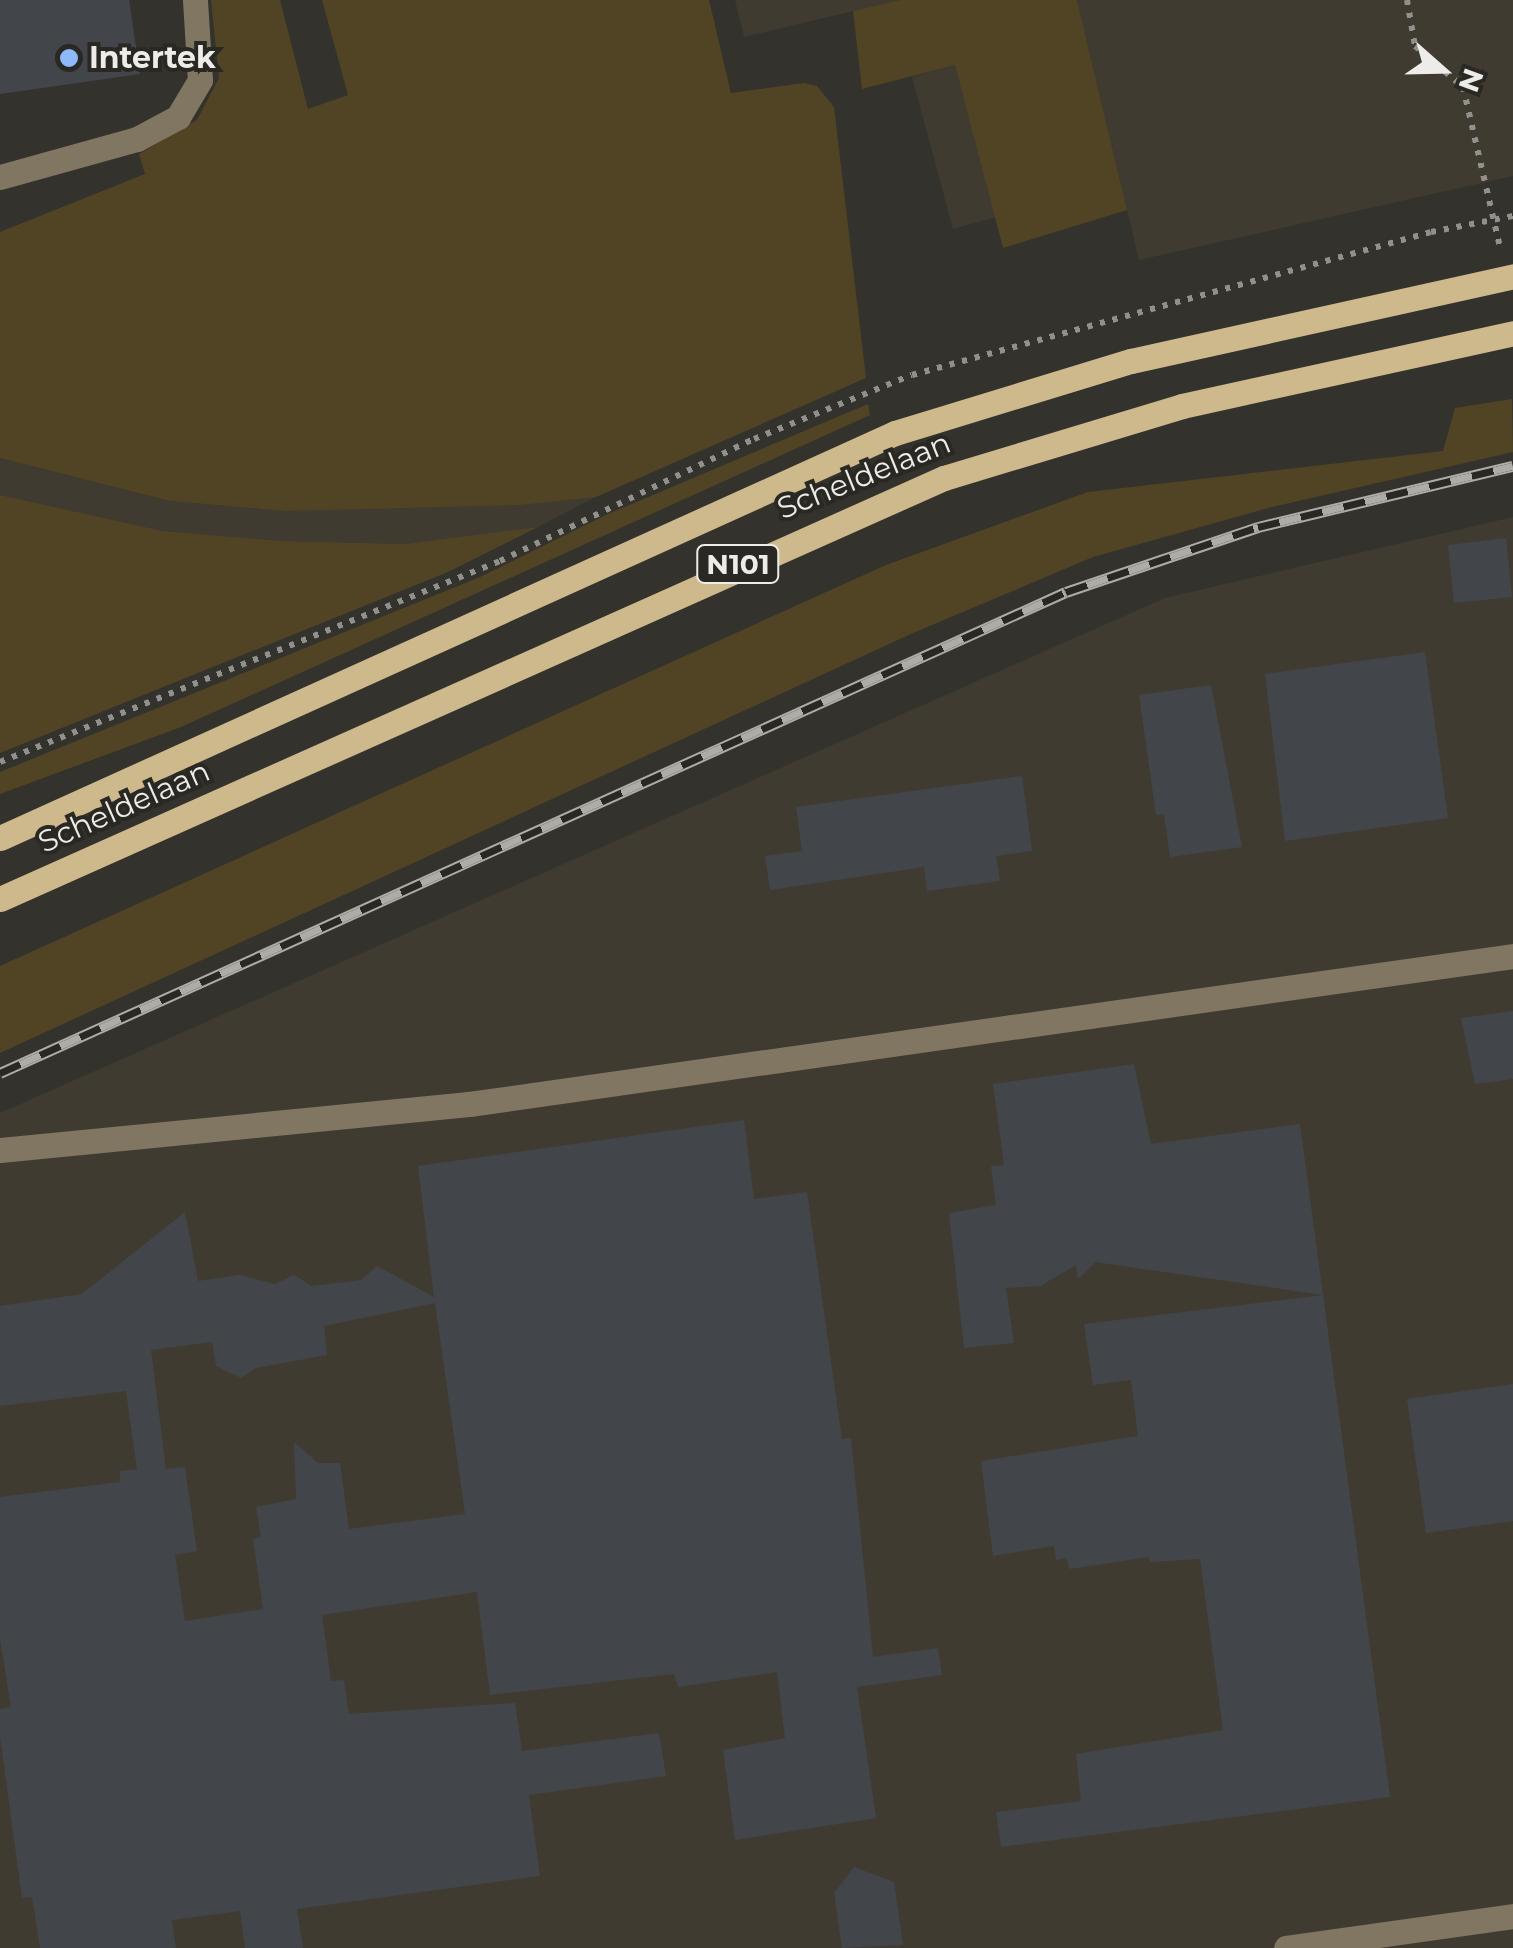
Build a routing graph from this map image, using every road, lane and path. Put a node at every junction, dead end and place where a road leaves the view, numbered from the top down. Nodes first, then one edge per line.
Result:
1 (195, 0) edge
2 (1406, 0) edge
3 (0, 177) edge
4 (1513, 216) edge
5 (1513, 276) edge
6 (1513, 333) edge
7 (0, 838) edge
8 (0, 899) edge
9 (1513, 956) edge
10 (0, 1150) edge
11 (1513, 1916) edge
12 (1286, 1948) edge

1 - 3 lane
2 - 4 path
5 - 7 main road, Scheldelaan / N101
6 - 8 main road, Scheldelaan / N101
9 - 10 lane
11 - 12 lane

